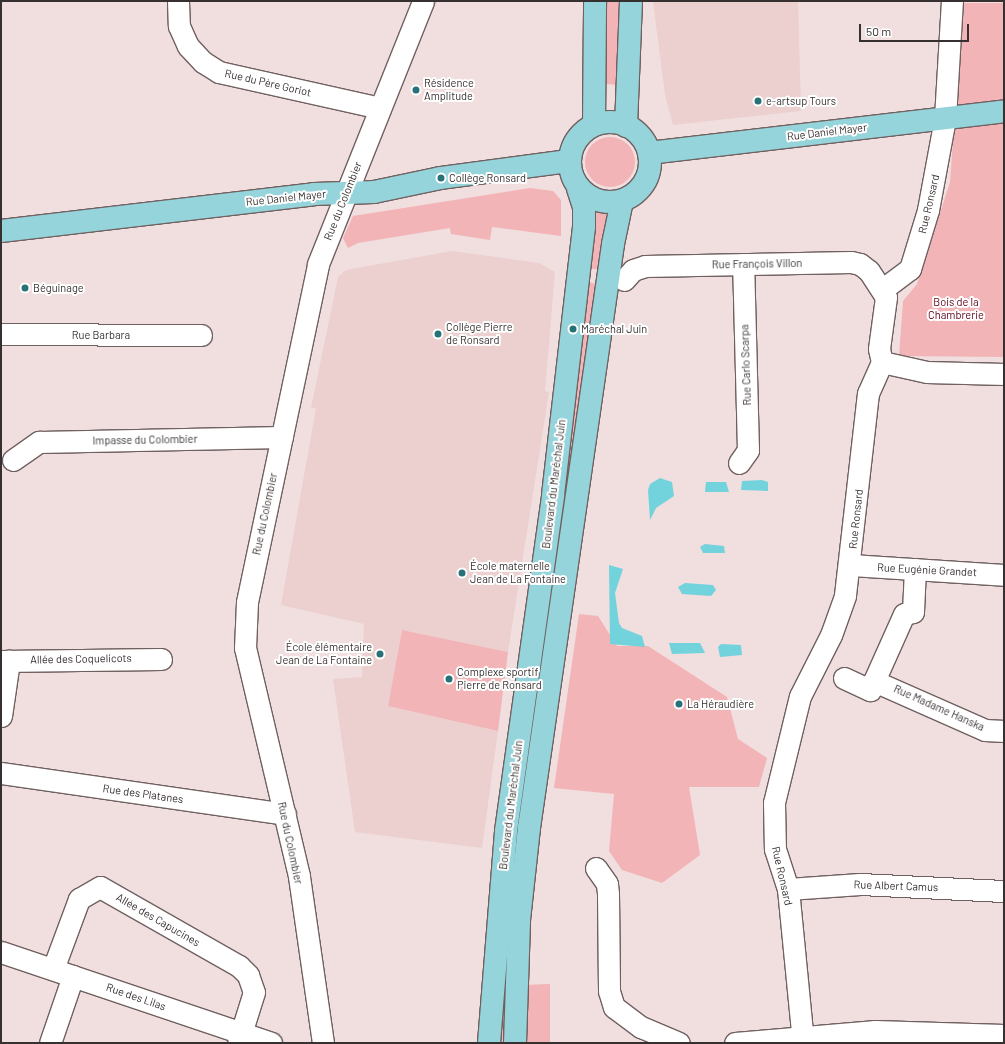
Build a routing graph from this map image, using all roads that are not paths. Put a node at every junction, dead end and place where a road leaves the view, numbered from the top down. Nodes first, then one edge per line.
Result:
1 (178, 1) edge
2 (423, 1) edge
3 (595, 1) edge
4 (631, 1) edge
5 (952, 1) edge
6 (380, 108) junction
7 (1004, 111) edge
8 (945, 118) junction
9 (594, 125) junction
10 (626, 126) junction
11 (649, 153) junction
12 (569, 161) junction
13 (578, 188) junction
14 (346, 192) junction
15 (622, 201) junction
16 (1, 231) edge
17 (742, 264) junction
18 (624, 280) dead end
19 (883, 289) junction
20 (1, 334) edge
21 (201, 335) dead end
22 (882, 362) junction
23 (1004, 374) edge
24 (282, 437) junction
25 (13, 460) dead end
26 (739, 463) dead end
27 (851, 565) junction
28 (915, 569) junction
29 (1004, 575) edge
30 (161, 659) dead end
31 (5, 661) edge
32 (844, 678) dead end
33 (874, 681) junction
34 (1, 716) edge
35 (1004, 731) edge
36 (1, 773) edge
37 (285, 814) junction
38 (596, 868) dead end
39 (788, 889) junction
40 (1004, 891) edge
41 (1, 952) edge
42 (53, 969) junction
43 (73, 976) junction
44 (1004, 1035) edge
45 (895, 1037) edge
46 (240, 1038) edge
47 (803, 1039) edge
48 (50, 1043) edge
49 (271, 1043) edge
50 (323, 1043) edge
51 (489, 1043) edge
52 (515, 1043) edge
53 (679, 1043) edge
54 (735, 1043) edge

1 - 6 street, Rue du Père Goriot
2 - 6 street, Rue du Colombier
3 - 9 main road
4 - 10 main road
5 - 8 street, Rue Ronsard
6 - 14 street, Rue du Colombier
7 - 8 main road, Rue Daniel Mayer
8 - 11 main road, Rue Daniel Mayer
8 - 19 street, Rue Ronsard
9 - 10 main road
9 - 12 main road
10 - 11 main road
11 - 15 main road
12 - 13 main road
12 - 14 main road, Rue Daniel Mayer
13 - 15 main road
13 - 51 main road, Boulevard du Maréchal Juin
14 - 16 main road, Rue Daniel Mayer
14 - 24 street, Rue du Colombier
15 - 52 main road, Boulevard du Maréchal Juin
17 - 18 street, Rue François Villon
17 - 19 street, Rue François Villon
17 - 26 street, Rue Carlo Scarpa
19 - 22 street
20 - 21 street, Rue Barbara
22 - 23 street
22 - 27 street, Rue Ronsard
24 - 25 street, Impasse du Colombier
24 - 37 street, Rue du Colombier
27 - 28 street, Rue Eugénie Grandet
27 - 39 street, Rue Ronsard
28 - 29 street, Rue Eugénie Grandet
28 - 33 street
30 - 31 street, Allée des Coquelicots
31 - 34 street
32 - 33 street
33 - 35 street, Rue Madame Hanska
36 - 37 street, Rue des Platanes
37 - 50 street, Rue du Colombier
38 - 53 street
39 - 40 street, Rue Albert Camus
39 - 47 street, Rue Ronsard
41 - 42 street, Rue des Lilas
42 - 43 street, Rue des Lilas
42 - 46 street, Allée des Capucines
43 - 46 street, Rue des Lilas
43 - 48 street
44 - 45 street
45 - 47 street
46 - 49 street, Rue des Lilas
47 - 54 street

